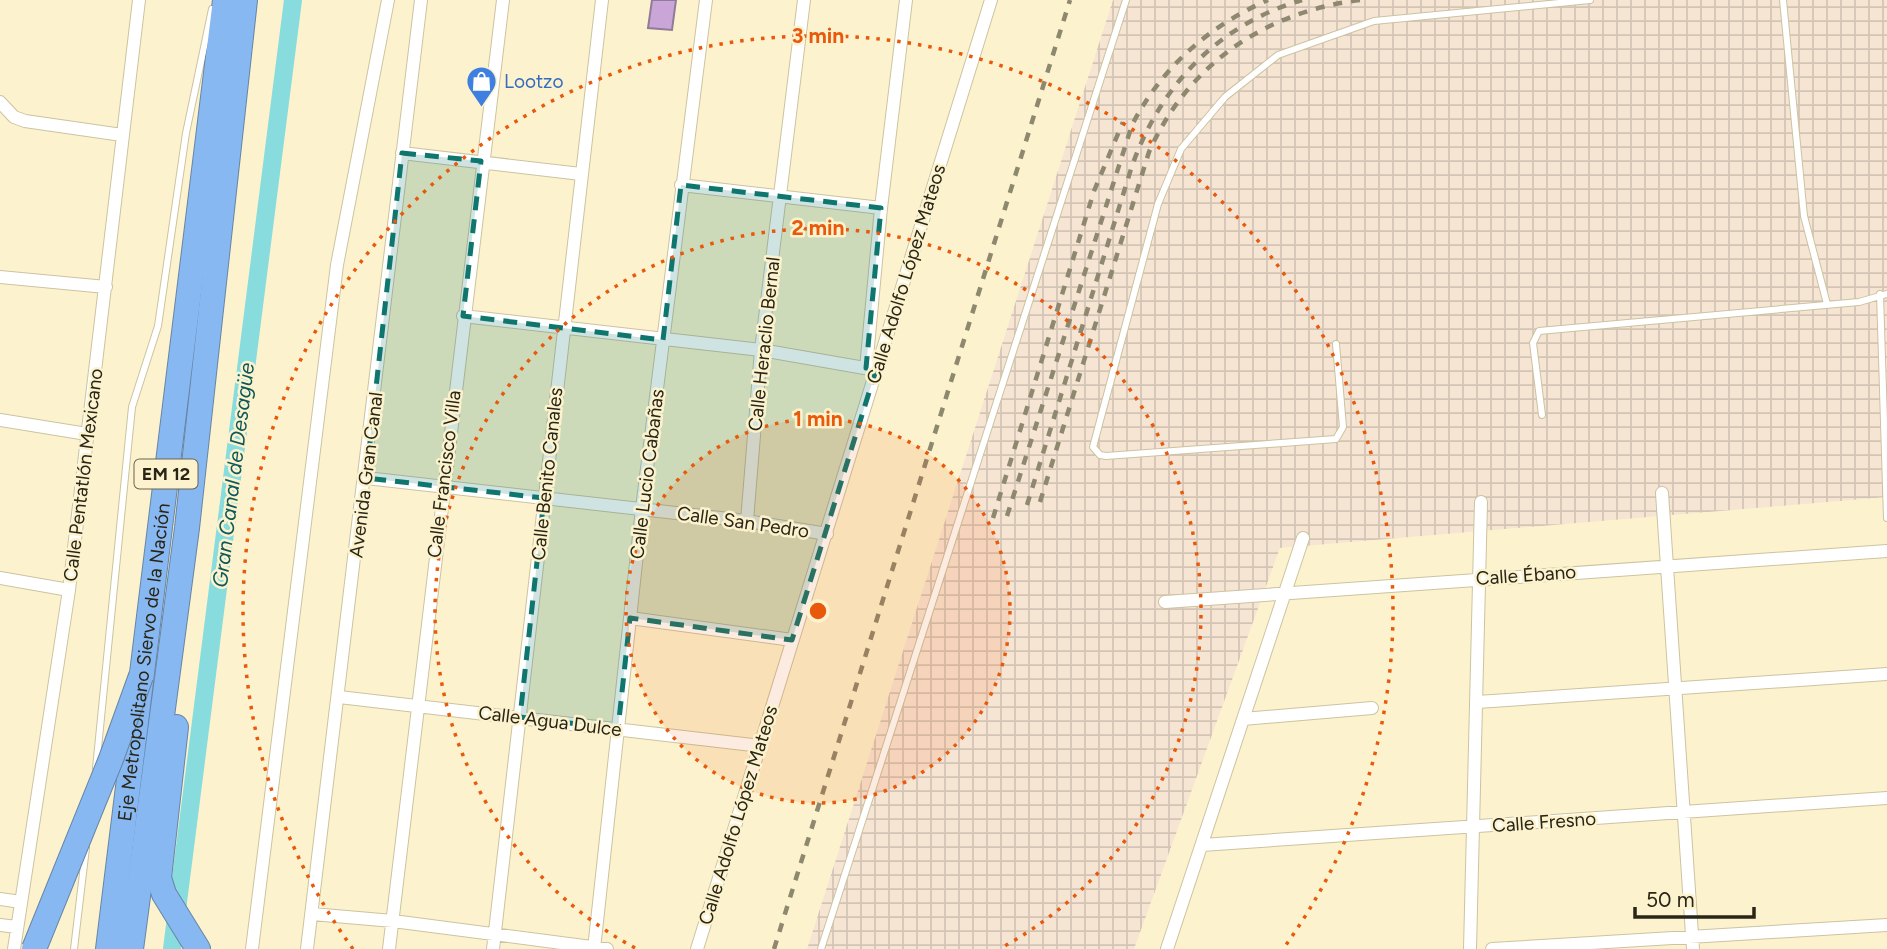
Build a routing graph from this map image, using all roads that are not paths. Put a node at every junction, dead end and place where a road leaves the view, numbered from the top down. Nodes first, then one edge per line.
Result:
1 (139, 0) edge
2 (214, 0) edge
3 (225, 0) edge
4 (245, 0) edge
5 (388, 0) edge
6 (421, 0) edge
7 (503, 0) edge
8 (603, 0) edge
9 (706, 0) edge
10 (804, 0) edge
11 (906, 0) edge
12 (991, 0) edge
13 (1126, 0) edge
14 (1590, 0) edge
15 (1783, 0) edge
16 (0, 102) edge
17 (122, 135) junction
18 (402, 153) junction
19 (481, 161) junction
20 (581, 174) junction
21 (681, 185) junction
22 (781, 194) junction
23 (881, 208) junction
24 (0, 277) edge
25 (106, 287) junction
26 (1884, 294) edge
27 (1827, 304) junction
28 (463, 316) junction
29 (564, 326) junction
30 (663, 340) junction
31 (1336, 344) dead end
32 (761, 350) junction
33 (871, 369) junction
34 (1542, 415) dead end
35 (0, 420) edge
36 (87, 433) junction
37 (366, 478) junction
38 (443, 486) junction
39 (1662, 493) dead end
40 (544, 498) junction
41 (1482, 502) dead end
42 (642, 509) junction
43 (1887, 518) edge
44 (747, 521) junction
45 (827, 534) junction
46 (1303, 538) dead end
47 (1887, 551) edge
48 (1667, 565) junction
49 (0, 578) edge
50 (1479, 578) junction
51 (69, 590) junction
52 (1284, 593) junction
53 (1165, 602) dead end
54 (175, 603) junction
55 (631, 618) junction
56 (792, 640) junction
57 (1887, 674) edge
58 (141, 676) junction
59 (1675, 690) junction
60 (339, 697) junction
61 (1476, 702) junction
62 (418, 706) junction
63 (1372, 708) dead end
64 (520, 717) junction
65 (1243, 719) junction
66 (618, 729) junction
67 (761, 746) junction
68 (1887, 798) edge
69 (1684, 812) junction
70 (1474, 827) junction
71 (1202, 845) junction
72 (0, 899) edge
73 (21, 902) junction
74 (312, 914) junction
75 (393, 921) junction
76 (0, 925) edge
77 (1887, 925) edge
78 (17, 927) junction
79 (495, 935) junction
80 (1693, 943) edge
81 (598, 948) edge
82 (14, 949) edge
83 (34, 949) edge
84 (74, 949) edge
85 (108, 949) edge
86 (131, 949) edge
87 (198, 949) edge
88 (252, 949) edge
89 (307, 949) edge
90 (389, 949) edge
91 (493, 949) edge
92 (697, 949) edge
93 (821, 949) edge
94 (1167, 949) edge
95 (1471, 949) edge
96 (1492, 949) edge

1 - 17 street, Calle Pentatlón Mexicano
2 - 84 lane
3 - 58 highway, Eje Metropolitano Siervo de la Nación / EM 12
4 - 54 highway, Eje Metropolitano Siervo de la Nación / EM 12
5 - 88 street
6 - 18 street, Avenida Gran Canal
7 - 19 street, Calle Francisco Villa
8 - 20 street, Calle Benito Canales
9 - 21 street, Calle Lucio Cabañas
10 - 22 street, Calle Heraclio Bernal
11 - 23 street
12 - 33 street, Calle Adolfo López Mateos
13 - 93 lane
14 - 31 lane
15 - 27 lane
16 - 17 street
17 - 25 street, Calle Pentatlón Mexicano
18 - 19 street
18 - 37 street, Avenida Gran Canal
19 - 20 street
19 - 28 street, Calle Francisco Villa
20 - 29 street, Calle Benito Canales
21 - 22 street
21 - 30 street, Calle Lucio Cabañas
22 - 23 street
22 - 32 street, Calle Heraclio Bernal
23 - 33 street
24 - 25 street
25 - 36 street, Calle Pentatlón Mexicano
26 - 27 lane
26 - 43 lane
27 - 34 lane
28 - 29 street
28 - 38 street, Calle Francisco Villa
29 - 30 street
29 - 40 street, Calle Benito Canales
30 - 32 street
30 - 42 street, Calle Lucio Cabañas
32 - 33 street
32 - 44 street, Calle Heraclio Bernal
33 - 45 street, Calle Adolfo López Mateos
35 - 36 street
36 - 51 street, Calle Pentatlón Mexicano
37 - 38 street, Calle San Pedro
37 - 60 street, Avenida Gran Canal
38 - 40 street, Calle San Pedro
38 - 62 street, Calle Francisco Villa
39 - 48 street
40 - 42 street, Calle San Pedro
40 - 64 street, Calle Benito Canales
41 - 50 street
42 - 44 street, Calle San Pedro
42 - 55 street, Calle Lucio Cabañas
44 - 45 street, Calle San Pedro
45 - 56 street, Calle Adolfo López Mateos
46 - 52 street
47 - 48 street, Calle Ébano
48 - 50 street, Calle Ébano
48 - 59 street
49 - 51 street
50 - 52 street, Calle Ébano
50 - 61 street
51 - 73 street, Calle Pentatlón Mexicano
52 - 53 street, Calle Ébano
52 - 65 street
54 - 86 highway, Eje Metropolitano Siervo de la Nación / EM 12
54 - 87 highway
55 - 56 street
55 - 66 street, Calle Lucio Cabañas
56 - 67 street, Calle Adolfo López Mateos
57 - 59 street
58 - 83 highway, bridge
58 - 85 highway, Eje Metropolitano Siervo de la Nación / EM 12, bridge
59 - 61 street
59 - 69 street
60 - 62 street, Calle Agua Dulce
60 - 74 street, Avenida Gran Canal
61 - 70 street
62 - 64 street, Calle Agua Dulce
62 - 75 street, Calle Francisco Villa
63 - 65 street
64 - 66 street, Calle Agua Dulce
64 - 79 street, Calle Benito Canales
65 - 71 street
66 - 67 street, Calle Agua Dulce
66 - 81 street, Calle Lucio Cabañas
67 - 92 street, Calle Adolfo López Mateos
68 - 69 street, Calle Fresno
69 - 70 street, Calle Fresno
69 - 80 street
70 - 71 street, Calle Fresno
70 - 95 street
71 - 94 street
72 - 73 street
73 - 78 street, Calle Pentatlón Mexicano
74 - 75 street
74 - 89 street, Avenida Gran Canal
75 - 79 street
75 - 90 street, Calle Francisco Villa
76 - 78 street
77 - 80 street
78 - 82 street, Calle Pentatlón Mexicano
79 - 81 street
79 - 91 street, Calle Benito Canales
80 - 96 street

